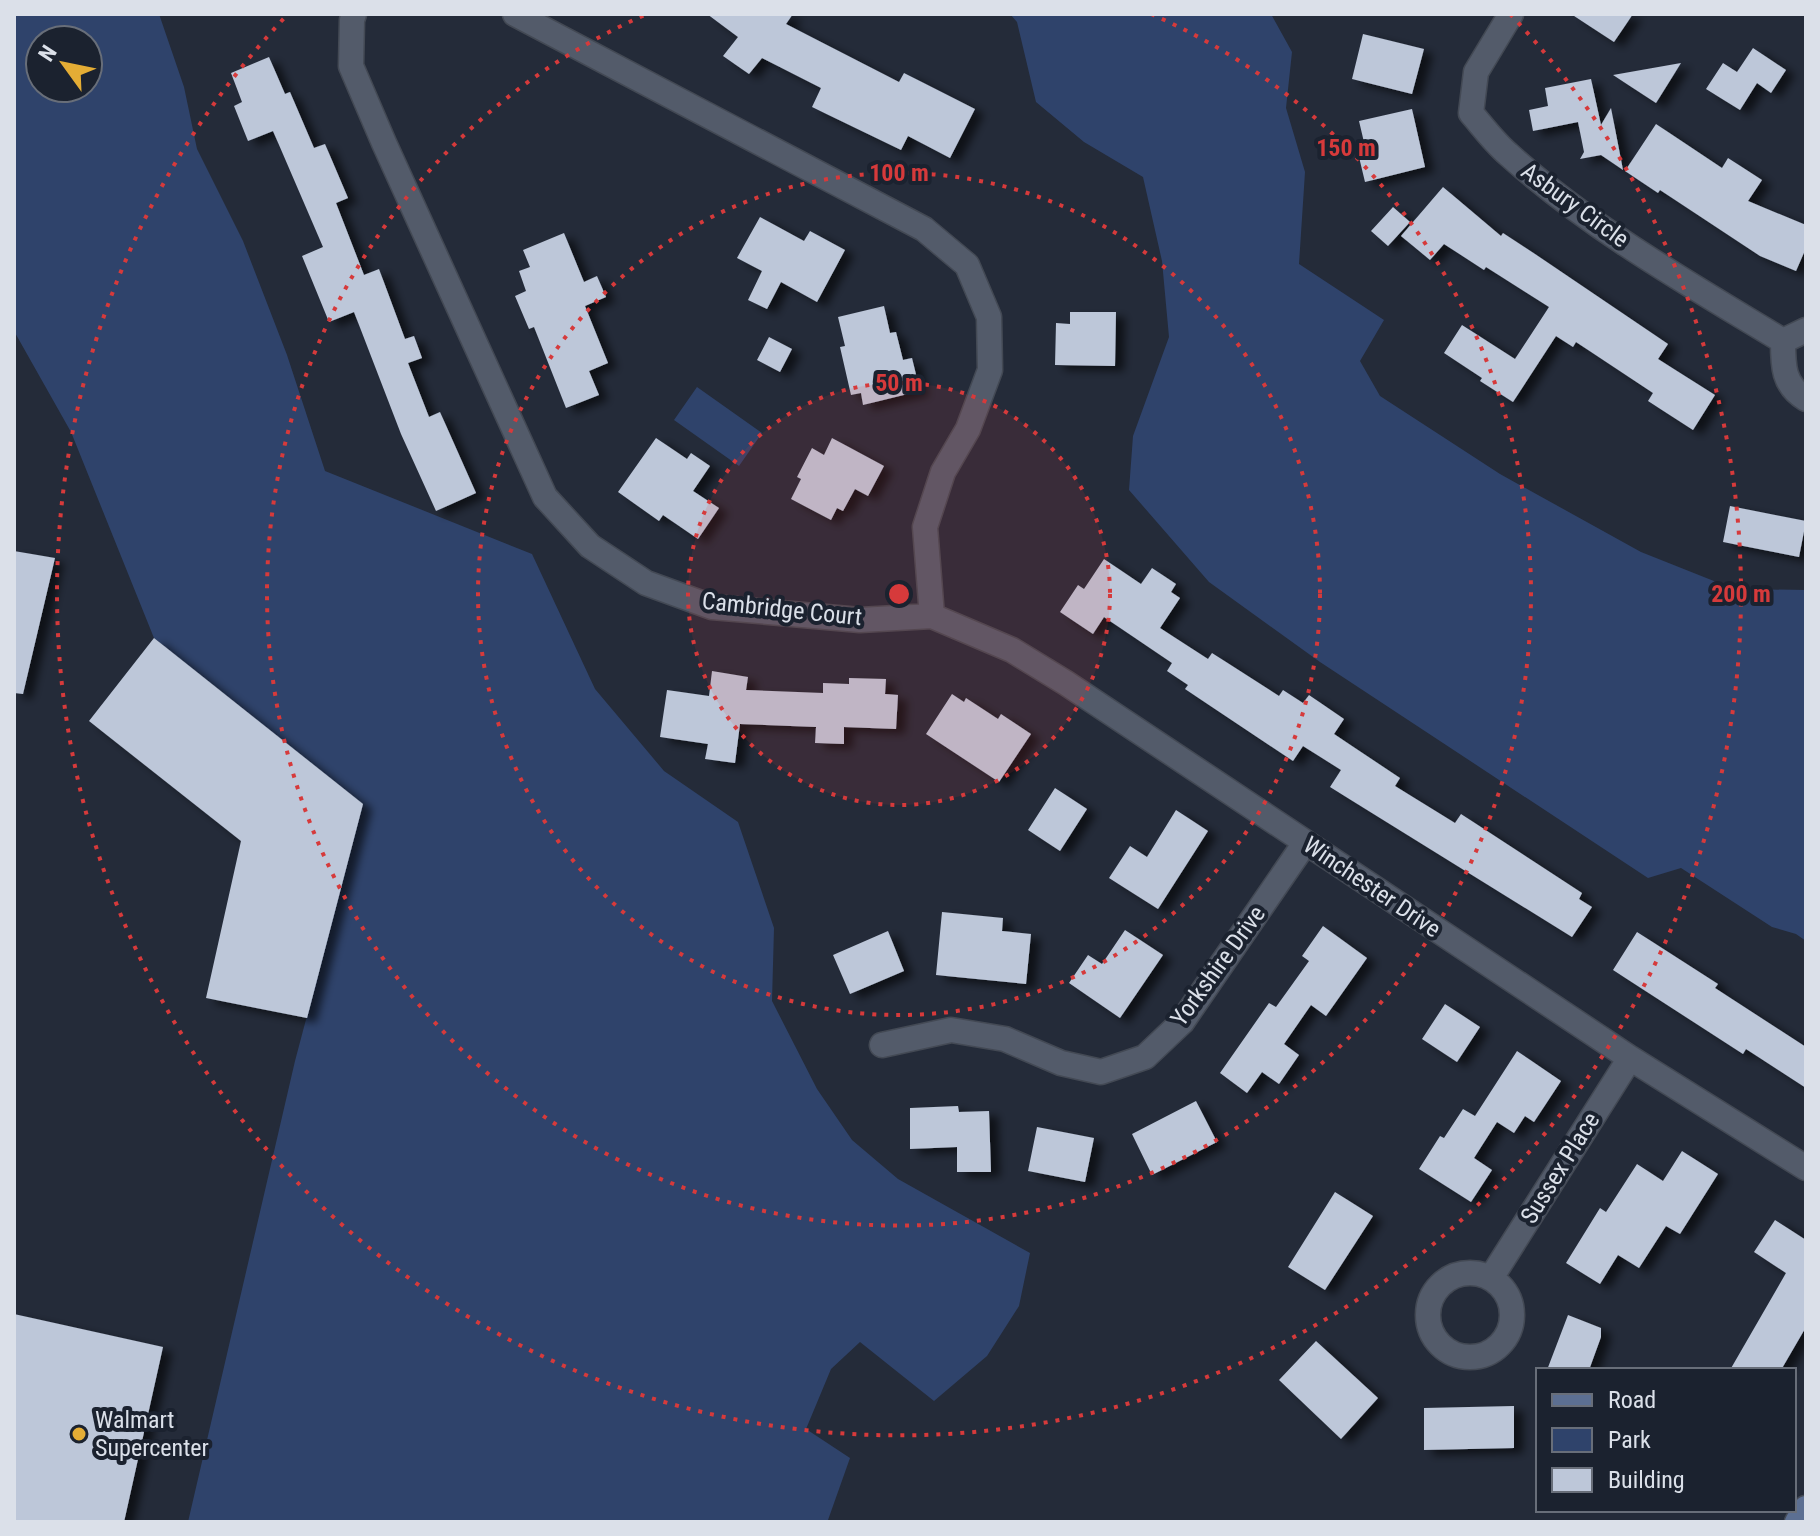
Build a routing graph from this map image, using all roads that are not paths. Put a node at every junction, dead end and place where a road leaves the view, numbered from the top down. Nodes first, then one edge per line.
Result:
1 (354, 14) edge
2 (515, 14) edge
3 (1511, 14) edge
4 (1806, 330) edge
5 (1783, 341) junction
6 (1806, 399) edge
7 (932, 616) junction
8 (1305, 843) junction
9 (882, 1045) dead end
10 (1630, 1058) junction
11 (1806, 1168) edge
12 (1491, 1278) dead end
13 (1806, 1508) edge
14 (1797, 1522) edge

1 - 7 street, Cambridge Court
2 - 7 street
3 - 5 street, Asbury Circle
4 - 5 street
5 - 6 street
7 - 8 street, Winchester Drive
8 - 9 street, Yorkshire Drive
8 - 10 street, Winchester Drive
10 - 11 street, Winchester Drive
10 - 12 street, Sussex Place
13 - 14 street

